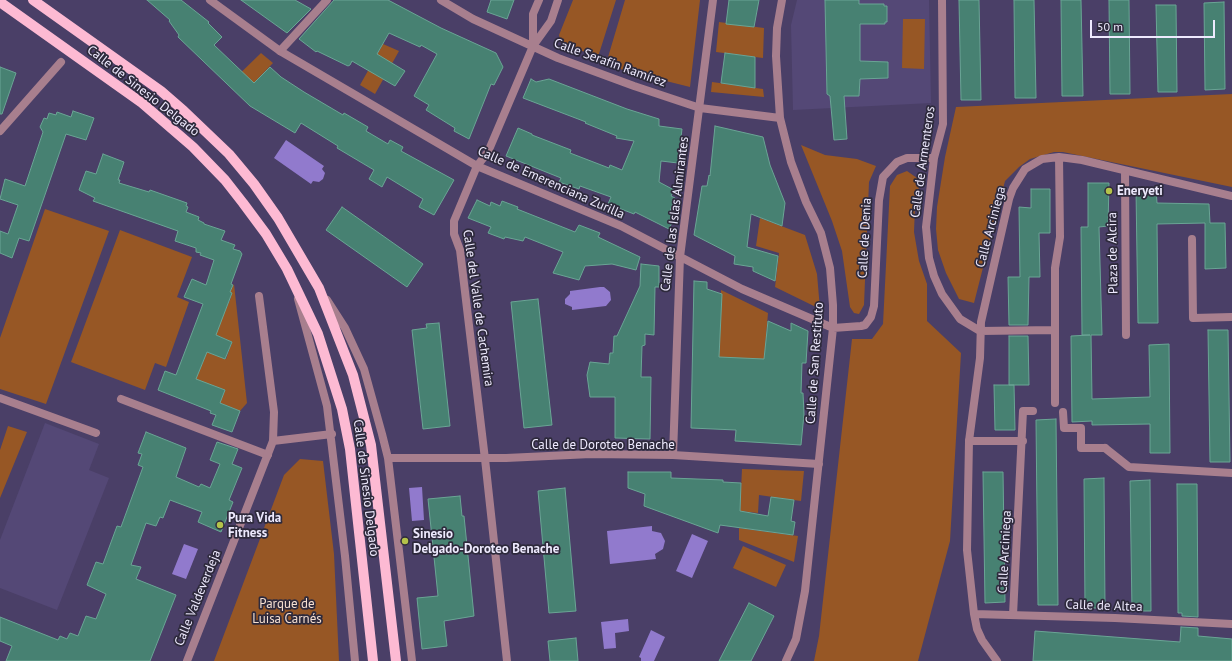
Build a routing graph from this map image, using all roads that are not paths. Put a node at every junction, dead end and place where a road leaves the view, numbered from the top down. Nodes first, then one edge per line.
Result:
1 (33, 0) edge
2 (210, 0) edge
3 (327, 0) edge
4 (441, 0) edge
5 (539, 0) edge
6 (558, 0) edge
7 (713, 0) edge
8 (782, 0) edge
9 (942, 0) edge
10 (0, 2) edge
11 (533, 46) junction
12 (280, 51) junction
13 (61, 62) dead end
14 (700, 108) junction
15 (780, 118) junction
16 (0, 131) edge
17 (1060, 157) junction
18 (934, 158) junction
19 (477, 166) junction
20 (1125, 171) junction
21 (1232, 196) edge
22 (1192, 239) dead end
23 (680, 256) junction
24 (292, 279) junction
25 (319, 288) junction
26 (259, 296) dead end
27 (1232, 317) edge
28 (833, 328) junction
29 (1055, 330) junction
30 (980, 331) junction
31 (1126, 335) dead end
32 (0, 398) edge
33 (121, 399) dead end
34 (1055, 403) dead end
35 (1033, 411) dead end
36 (1064, 412) dead end
37 (96, 433) dead end
38 (332, 434) junction
39 (273, 441) junction
40 (968, 441) junction
41 (1023, 441) junction
42 (268, 455) junction
43 (673, 455) junction
44 (388, 458) junction
45 (485, 459) junction
46 (819, 464) junction
47 (1232, 473) edge
48 (974, 614) junction
49 (1013, 615) junction
50 (1232, 624) edge
51 (187, 661) edge
52 (355, 661) edge
53 (373, 661) edge
54 (396, 661) edge
55 (412, 661) edge
56 (507, 661) edge
57 (786, 661) edge
58 (997, 661) edge

1 - 25 main road, Calle de Sinesio Delgado
2 - 12 street, Calle de Emerenciana Zurilla
3 - 12 street
4 - 11 street, Calle Serafín Ramírez
5 - 11 street
6 - 11 street
7 - 14 street, Calle de las Islas Almirantes
8 - 15 street, Calle de San Restituto
9 - 18 street, Calle de Armenteros
10 - 24 main road, Calle de Sinesio Delgado
11 - 14 street, Calle Serafín Ramírez
11 - 19 street, Calle del Valle de Cachemira
12 - 19 street, Calle de Emerenciana Zurilla
13 - 16 street
14 - 15 street, Calle Serafín Ramírez
14 - 23 street, Calle de las Islas Almirantes
15 - 28 street, Calle de San Restituto
17 - 20 street, Calle Arciniega
17 - 29 street
17 - 30 street, Calle Arciniega
18 - 28 street, Calle de Denia
18 - 30 street, Calle de Armenteros
19 - 23 street, Calle de Emerenciana Zurilla
19 - 45 street, Calle del Valle de Cachemira
20 - 21 street, Calle Arciniega
20 - 31 street, Plaza de Alcira
22 - 27 street
23 - 28 street, Calle de Emerenciana Zurilla
23 - 43 street, Calle de las Islas Almirantes
24 - 38 street, Calle de Sinesio Delgado
24 - 53 main road, Calle de Sinesio Delgado
25 - 44 street, Calle de Sinesio Delgado
25 - 54 main road, Calle de Sinesio Delgado
26 - 39 street, Calle Valdeverdeja
28 - 46 street, Calle de San Restituto
29 - 30 street
29 - 34 street
30 - 40 street, Calle Arciniega
32 - 37 street
33 - 42 street
35 - 41 street, Calle Arciniega
36 - 47 street
38 - 39 street
38 - 52 street, Calle de Sinesio Delgado
39 - 42 street, Calle Valdeverdeja
40 - 41 street
40 - 48 street, Calle Arciniega
41 - 49 street, Calle Arciniega
42 - 51 street, Calle Valdeverdeja
43 - 45 street, Calle de Doroteo Benache
43 - 46 street, Calle de Doroteo Benache
44 - 45 street, Calle de Doroteo Benache
44 - 55 street, Calle de Sinesio Delgado
45 - 56 street
46 - 57 street, Calle de San Restituto
48 - 49 street, Calle de Altea
48 - 58 street, Calle Arciniega
49 - 50 street, Calle de Altea

